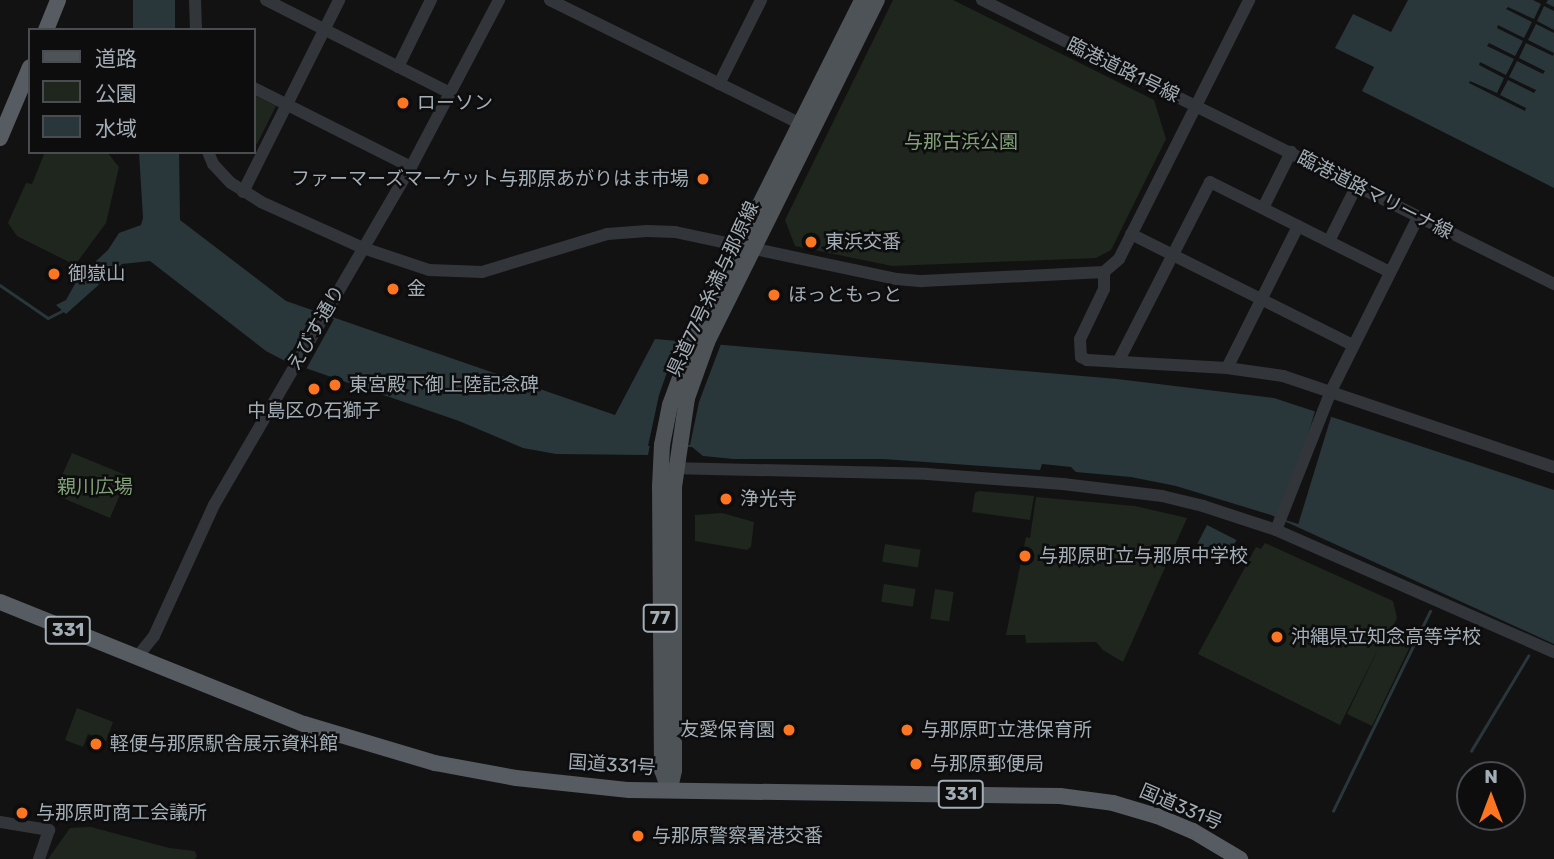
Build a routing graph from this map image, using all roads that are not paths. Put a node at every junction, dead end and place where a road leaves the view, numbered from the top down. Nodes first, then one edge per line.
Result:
1 (58, 0) edge
2 (195, 0) edge
3 (266, 0) edge
4 (339, 0) edge
5 (431, 0) edge
6 (499, 0) edge
7 (550, 0) edge
8 (761, 0) edge
9 (862, 0) edge
10 (877, 0) edge
11 (982, 0) edge
12 (1249, 0) edge
13 (47, 28) edge
14 (196, 28) edge
15 (324, 30) junction
16 (398, 66) junction
17 (28, 72) edge
18 (719, 84) junction
19 (256, 89) edge
20 (450, 93) junction
21 (286, 104) junction
22 (1196, 106) junction
23 (801, 124) junction
24 (0, 138) edge
25 (1291, 152) junction
26 (209, 154) edge
27 (411, 167) junction
28 (1357, 185) junction
29 (243, 192) junction
30 (1263, 208) junction
31 (1418, 216) junction
32 (1298, 226) junction
33 (1131, 234) junction
34 (1329, 242) junction
35 (363, 248) junction
36 (746, 248) junction
37 (1173, 256) junction
38 (1104, 272) junction
39 (1390, 272) junction
40 (1554, 284) edge
41 (1260, 300) junction
42 (1353, 345) junction
43 (1118, 362) junction
44 (1227, 368) junction
45 (1331, 391) junction
46 (1554, 467) edge
47 (668, 468) junction
48 (1279, 524) junction
49 (0, 602) edge
50 (1554, 652) edge
51 (137, 657) junction
52 (669, 790) junction
53 (0, 822) edge
54 (39, 859) edge
55 (1240, 859) edge

1 - 13 highway
2 - 14 street
3 - 15 street
4 - 15 street
5 - 16 street
6 - 20 street, えびす通り
7 - 18 street
8 - 18 street
9 - 23 main road, 県道77号糸満与那原線 / 77
10 - 36 main road, 県道77号糸満与那原線 / 77
11 - 22 street, 臨港道路1号線
12 - 22 street, 臨港道路1号線
15 - 16 street
15 - 21 street
16 - 20 street
17 - 24 highway
18 - 23 street
19 - 21 street
20 - 27 street, えびす通り
21 - 27 street
21 - 29 street
22 - 25 street, 臨港道路マリーナ線
22 - 33 street
23 - 36 main road, 県道77号糸満与那原線 / 77
25 - 28 street, 臨港道路マリーナ線
25 - 30 street
26 - 29 street
27 - 35 street, えびす通り
28 - 31 street, 臨港道路マリーナ線
28 - 34 street
29 - 35 street
30 - 32 street
30 - 37 street
31 - 39 street
31 - 40 street, 臨港道路マリーナ線
32 - 34 street
32 - 41 street
33 - 37 street
33 - 38 street
34 - 39 street
35 - 36 street
35 - 51 street, えびす通り
36 - 38 street
36 - 47 main road, 県道77号糸満与那原線 / 77
37 - 41 street
37 - 43 street
38 - 43 street
39 - 42 street
41 - 42 street
41 - 44 street
42 - 45 street
43 - 44 street
44 - 45 street
45 - 46 street
45 - 48 street
47 - 48 street
47 - 52 main road, 県道77号糸満与那原線 / 77
48 - 50 street
49 - 51 highway, 国道331号 / 331
51 - 52 highway, 国道331号 / 331
52 - 55 highway, 国道331号 / 331
53 - 54 street

